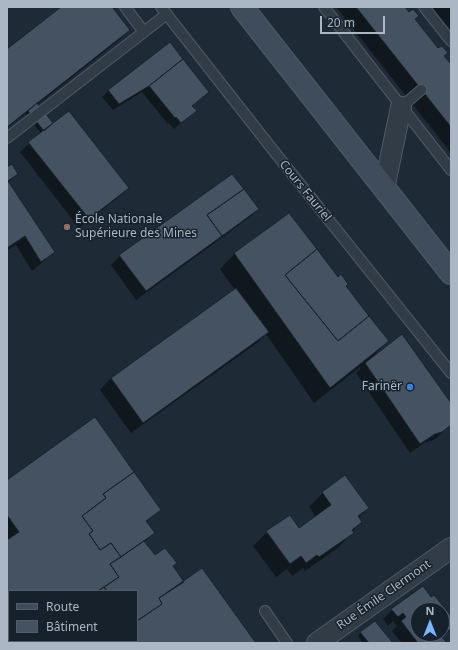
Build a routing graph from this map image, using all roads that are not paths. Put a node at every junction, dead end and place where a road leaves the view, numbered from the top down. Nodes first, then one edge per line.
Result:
1 (125, 7) edge
2 (242, 7) edge
3 (324, 7) edge
4 (424, 7) edge
5 (164, 11) edge
6 (144, 32) junction
7 (451, 41) edge
8 (421, 90) dead end
9 (401, 107) junction
10 (7, 138) edge
11 (451, 170) edge
12 (384, 189) junction
13 (451, 273) edge
14 (451, 373) edge
15 (451, 548) edge
16 (264, 612) dead end
17 (287, 643) edge
18 (317, 643) edge

1 - 6 lane
2 - 12 main road
3 - 9 lane
4 - 7 lane
5 - 6 lane
5 - 14 lane, Cours Fauriel
6 - 10 lane
8 - 9 lane
9 - 11 lane
9 - 12 street
12 - 13 main road
15 - 18 street, Rue Émile Clermont
16 - 17 lane

